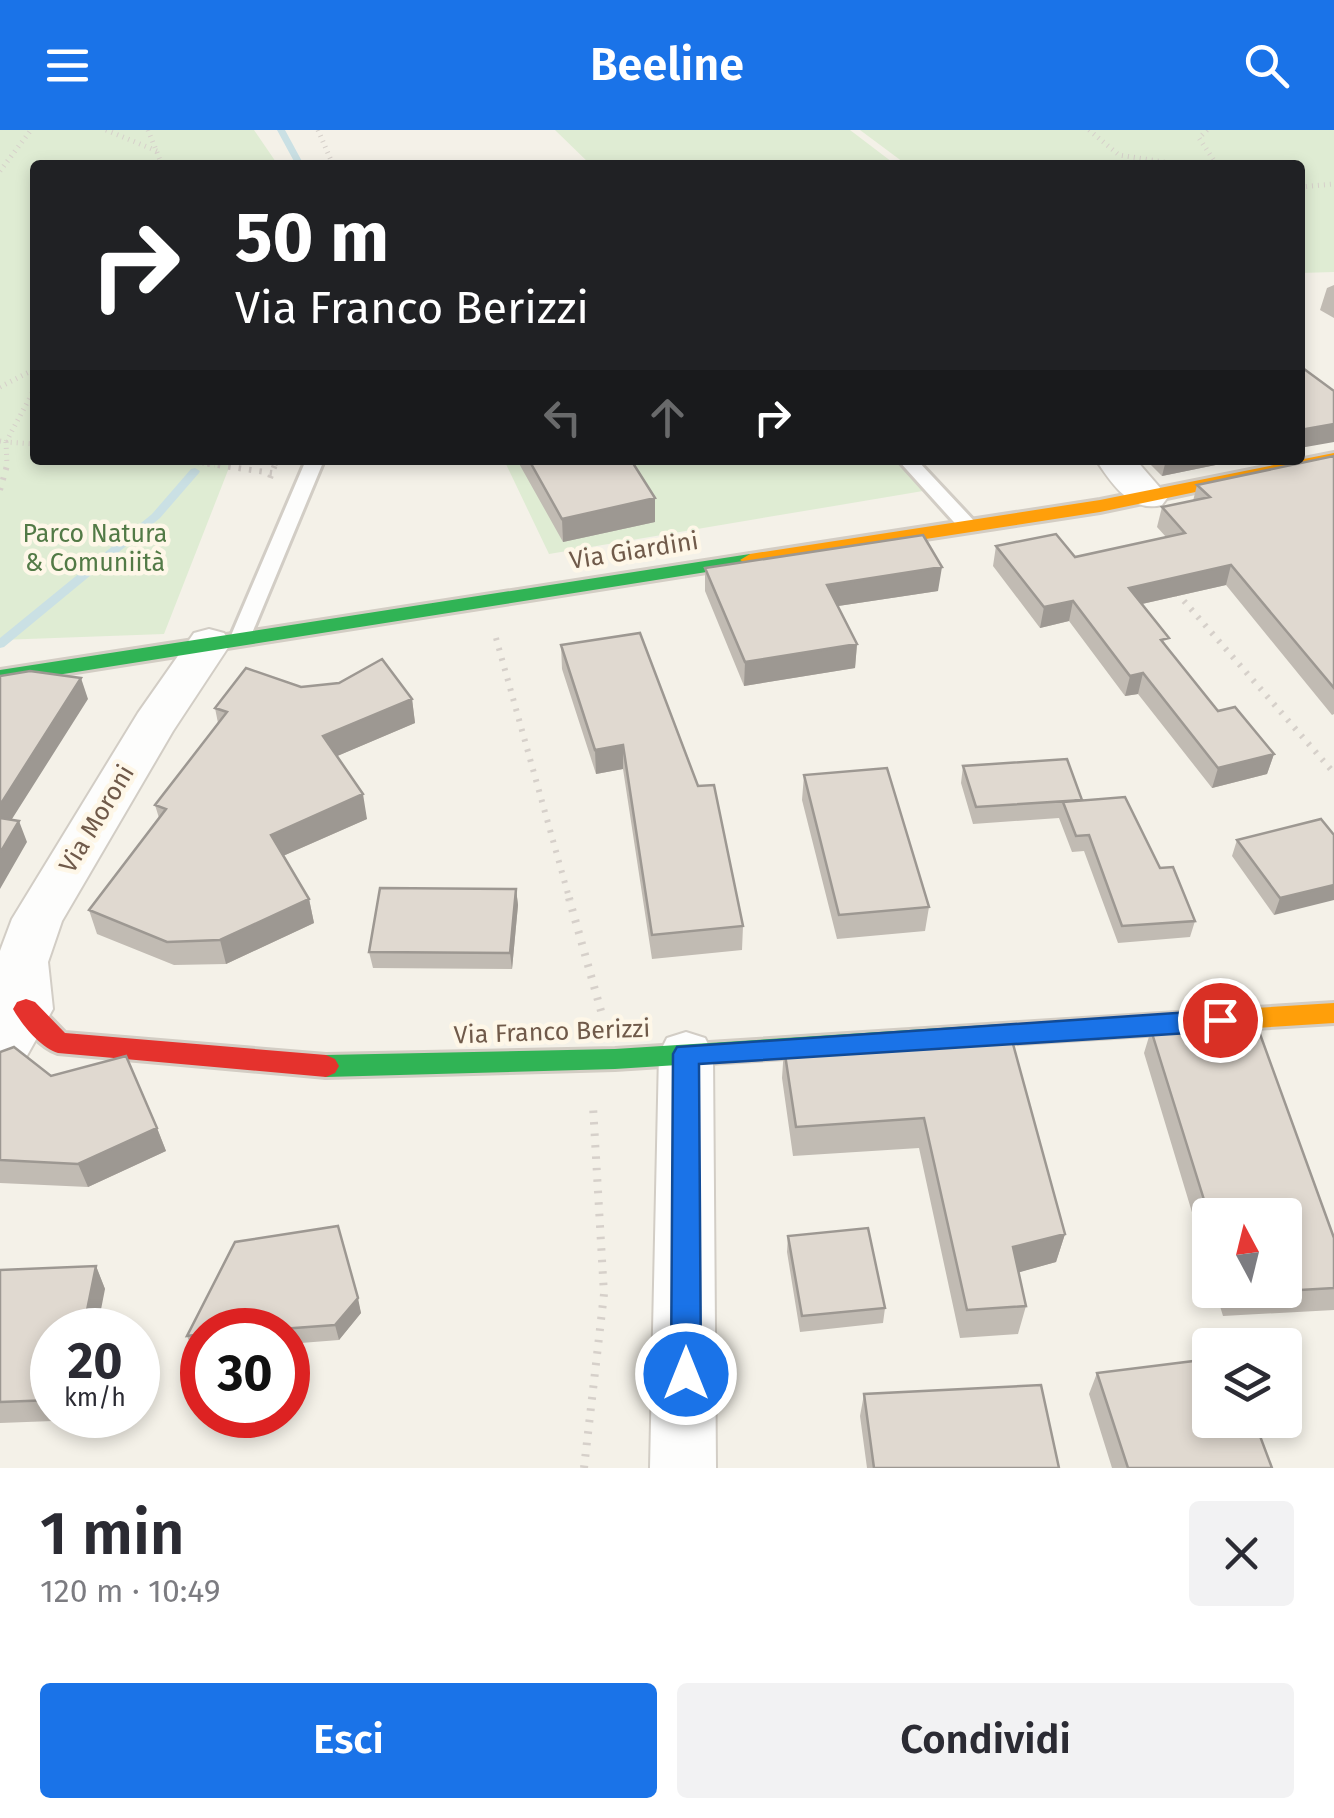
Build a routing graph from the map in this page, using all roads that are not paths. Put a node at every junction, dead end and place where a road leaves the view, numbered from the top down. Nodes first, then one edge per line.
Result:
1 (1330, 464) edge
2 (312, 465) edge
3 (912, 465) edge
4 (1119, 465) edge
5 (1148, 497) junction
6 (969, 527) junction
7 (224, 640) junction
8 (0, 676) edge
9 (1334, 1014) edge
10 (13, 1031) edge
11 (686, 1054) junction
12 (684, 1468) edge

1 - 5 street, Via Giardini
2 - 7 lane
3 - 6 lane
4 - 5 street
5 - 6 street, Via Giardini
6 - 7 street, Via Giardini
7 - 8 street, Via Giardini
7 - 10 street, Via Moroni
9 - 11 street, Via Franco Berizzi
10 - 11 street, Via Franco Berizzi
11 - 12 street

